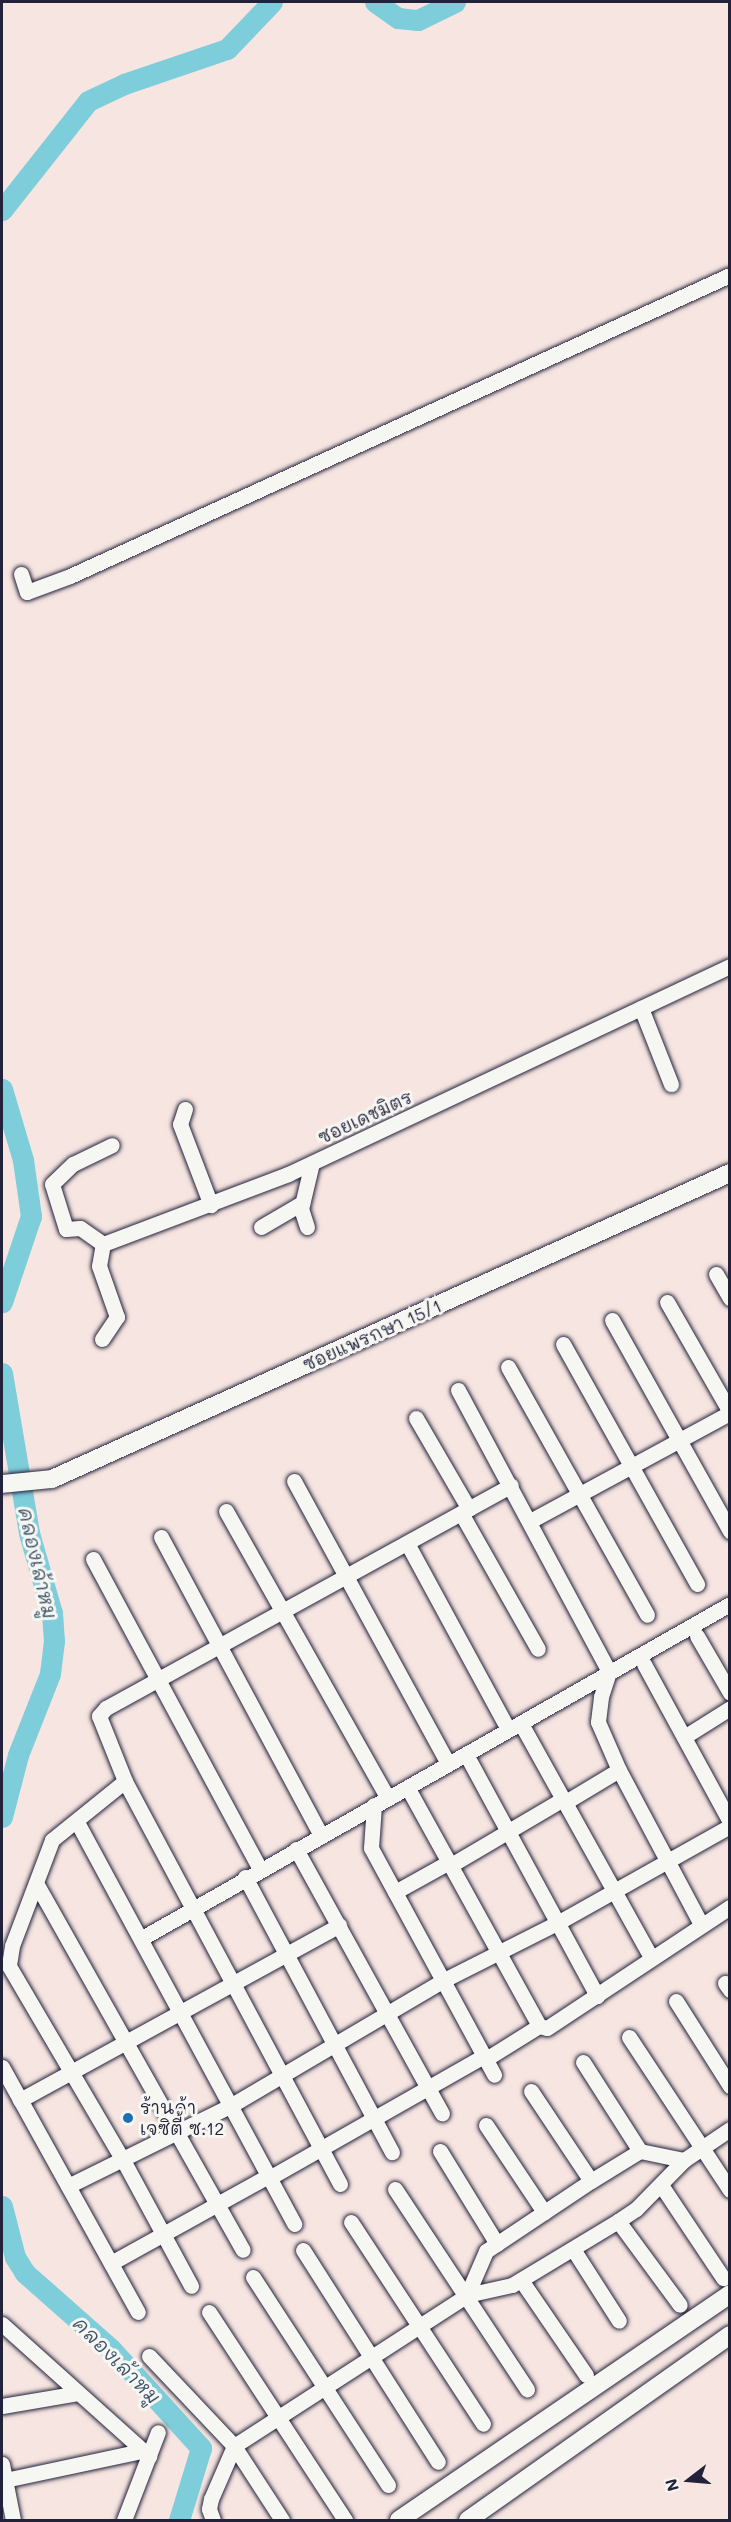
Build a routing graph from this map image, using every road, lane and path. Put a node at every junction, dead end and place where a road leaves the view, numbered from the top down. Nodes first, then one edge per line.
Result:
1 (729, 276) edge
2 (21, 574) dead end
3 (729, 966) edge
4 (641, 1008) junction
5 (671, 1084) dead end
6 (185, 1109) dead end
7 (112, 1144) dead end
8 (312, 1163) junction
9 (729, 1173) edge
10 (302, 1203) junction
11 (211, 1205) junction
12 (261, 1227) dead end
13 (307, 1227) dead end
14 (103, 1244) junction
15 (716, 1274) dead end
16 (729, 1298) edge
17 (667, 1302) dead end
18 (612, 1320) dead end
19 (102, 1339) dead end
20 (562, 1344) dead end
21 (508, 1367) dead end
22 (458, 1390) dead end
23 (729, 1412) edge
24 (416, 1418) dead end
25 (679, 1440) junction
26 (630, 1467) junction
27 (294, 1481) dead end
28 (6, 1484) edge
29 (511, 1485) junction
30 (579, 1494) junction
31 (226, 1511) dead end
32 (465, 1511) junction
33 (530, 1521) junction
34 (729, 1531) edge
35 (161, 1537) dead end
36 (406, 1543) junction
37 (93, 1559) dead end
38 (345, 1576) junction
39 (697, 1584) dead end
40 (729, 1604) edge
41 (281, 1611) junction
42 (647, 1615) dead end
43 (697, 1636) dead end
44 (220, 1645) junction
45 (538, 1649) dead end
46 (644, 1664) dead end
47 (609, 1672) junction
48 (158, 1678) junction
49 (729, 1694) edge
50 (729, 1708) edge
51 (508, 1729) junction
52 (524, 1729) dead end
53 (684, 1737) junction
54 (468, 1758) dead end
55 (448, 1763) junction
56 (619, 1770) junction
57 (125, 1781) junction
58 (410, 1792) dead end
59 (380, 1801) junction
60 (563, 1801) junction
61 (78, 1822) junction
62 (729, 1824) edge
63 (507, 1830) junction
64 (321, 1834) junction
65 (296, 1849) junction
66 (669, 1858) junction
67 (450, 1863) junction
68 (260, 1869) junction
69 (245, 1877) junction
70 (36, 1883) junction
71 (395, 1892) junction
72 (614, 1892) junction
73 (192, 1907) junction
74 (729, 1907) edge
75 (557, 1923) junction
76 (702, 1924) junction
77 (339, 1925) junction
78 (142, 1938) junction
79 (500, 1952) junction
80 (288, 1953) junction
81 (651, 1957) junction
82 (444, 1980) junction
83 (233, 1984) junction
84 (597, 1996) junction
85 (676, 2001) dead end
86 (181, 2012) junction
87 (390, 2013) junction
88 (539, 2026) junction
89 (629, 2037) dead end
90 (126, 2042) junction
91 (336, 2042) junction
92 (485, 2057) junction
93 (583, 2062) dead end
94 (2, 2067) edge
95 (70, 2072) junction
96 (282, 2073) junction
97 (494, 2075) dead end
98 (729, 2086) edge
99 (429, 2087) junction
100 (531, 2091) dead end
101 (20, 2100) junction
102 (230, 2106) junction
103 (442, 2113) dead end
104 (375, 2118) junction
105 (486, 2125) dead end
106 (729, 2130) edge
107 (178, 2133) junction
108 (321, 2147) junction
109 (701, 2149) junction
110 (440, 2151) dead end
111 (640, 2151) junction
112 (392, 2152) dead end
113 (123, 2160) junction
114 (684, 2160) junction
115 (269, 2177) junction
116 (591, 2181) junction
117 (340, 2184) dead end
118 (661, 2185) junction
119 (68, 2186) junction
120 (395, 2189) dead end
121 (729, 2190) edge
122 (218, 2204) junction
123 (544, 2212) junction
124 (618, 2221) junction
125 (351, 2222) dead end
126 (294, 2224) dead end
127 (164, 2235) junction
128 (497, 2244) junction
129 (573, 2249) junction
130 (243, 2250) dead end
131 (303, 2250) dead end
132 (111, 2263) junction
133 (253, 2277) dead end
134 (521, 2280) junction
135 (192, 2286) dead end
136 (726, 2286) edge
137 (467, 2295) junction
138 (680, 2305) dead end
139 (138, 2312) dead end
140 (209, 2312) dead end
141 (619, 2321) dead end
142 (2, 2324) edge
143 (418, 2326) junction
144 (729, 2335) edge
145 (149, 2356) dead end
146 (372, 2356) junction
147 (586, 2375) dead end
148 (324, 2387) junction
149 (527, 2389) dead end
150 (78, 2393) junction
151 (2, 2406) edge
152 (277, 2418) junction
153 (483, 2424) dead end
154 (158, 2432) dead end
155 (234, 2446) junction
156 (146, 2453) junction
157 (438, 2462) dead end
158 (2, 2464) edge
159 (5, 2480) junction
160 (388, 2485) dead end
161 (13, 2520) edge
162 (124, 2520) edge
163 (213, 2520) edge
164 (282, 2520) edge
165 (345, 2520) edge
166 (399, 2520) edge
167 (468, 2520) edge

1 - 2 street
3 - 4 street, ซอยเดชมิตร
4 - 5 street
4 - 8 street, ซอยเดชมิตร
6 - 11 street
7 - 14 street
8 - 10 street
8 - 11 street, ซอยเดชมิตร
9 - 28 street, ซอยแพรกษา 15/1
10 - 12 street
10 - 13 street
11 - 14 street, ซอยเดชมิตร
14 - 19 street
15 - 16 street
17 - 23 street
18 - 25 street
20 - 26 street
21 - 30 street
22 - 29 street
23 - 25 street
24 - 32 street
25 - 26 street
25 - 34 street
26 - 30 street
26 - 39 street
27 - 38 street
29 - 32 street
29 - 33 street
30 - 33 street
30 - 42 street
31 - 41 street
32 - 36 street
32 - 45 street
33 - 47 street
35 - 44 street
36 - 38 street
36 - 51 street
37 - 48 street
38 - 41 street
38 - 55 street
40 - 47 street
41 - 44 street
41 - 59 street
43 - 49 street
44 - 48 street
44 - 64 street
46 - 53 street
47 - 51 street
47 - 56 street
48 - 57 street
48 - 68 street
50 - 53 street
51 - 55 street
52 - 60 street
53 - 62 street
54 - 63 street
55 - 59 street
56 - 60 street
56 - 66 street
57 - 61 street
57 - 73 street
58 - 67 street
59 - 64 street
59 - 71 street
60 - 63 street
60 - 72 street
61 - 70 street
61 - 78 street
62 - 66 street
63 - 67 street
63 - 75 street
64 - 65 street
65 - 68 street
65 - 77 street
66 - 72 street
66 - 76 street
67 - 71 street
67 - 79 street
68 - 69 street
69 - 73 street
69 - 80 street
70 - 90 street
70 - 95 street
71 - 82 street
72 - 75 street
72 - 81 street
73 - 78 street
73 - 83 street
74 - 76 street
75 - 79 street
75 - 84 street
76 - 81 street
77 - 80 street
77 - 87 street
78 - 86 street
79 - 82 street
79 - 88 street
80 - 83 street
80 - 91 street
81 - 84 street
82 - 87 street
82 - 92 street
83 - 86 street
83 - 96 street
84 - 88 street
85 - 98 street
86 - 90 street
86 - 102 street
87 - 91 street
87 - 99 street
88 - 92 street
89 - 109 street
90 - 95 street
90 - 107 street
91 - 96 street
91 - 104 street
92 - 97 street
92 - 99 street
93 - 111 street
94 - 101 street
95 - 101 street
95 - 113 street
96 - 102 street
96 - 108 street
99 - 103 street
99 - 104 street
100 - 116 street
101 - 119 street
102 - 107 street
102 - 115 street
104 - 108 street
104 - 112 street
105 - 123 street
106 - 109 street
107 - 113 street
107 - 122 street
108 - 115 street
108 - 117 street
109 - 114 street
109 - 121 street
110 - 128 street
111 - 114 street
111 - 116 street
113 - 119 street
113 - 127 street
114 - 118 street
115 - 122 street
115 - 126 street
116 - 123 street
118 - 124 street
118 - 136 street
119 - 132 street
120 - 137 street
122 - 127 street
122 - 130 street
123 - 128 street
124 - 129 street
124 - 138 street
125 - 143 street
127 - 132 street
127 - 135 street
128 - 137 street
129 - 134 street
129 - 141 street
131 - 146 street
132 - 139 street
133 - 148 street
134 - 137 street
134 - 147 street
136 - 166 street
137 - 143 street
137 - 149 street
140 - 152 street
142 - 150 street
143 - 146 street
143 - 153 street
144 - 167 street
145 - 155 street
146 - 148 street
146 - 157 street
148 - 152 street
148 - 160 street
150 - 151 street
150 - 156 street
152 - 155 street
152 - 165 street
154 - 156 street
155 - 163 street
155 - 164 street
156 - 159 street
156 - 162 street
158 - 159 street
159 - 161 street

